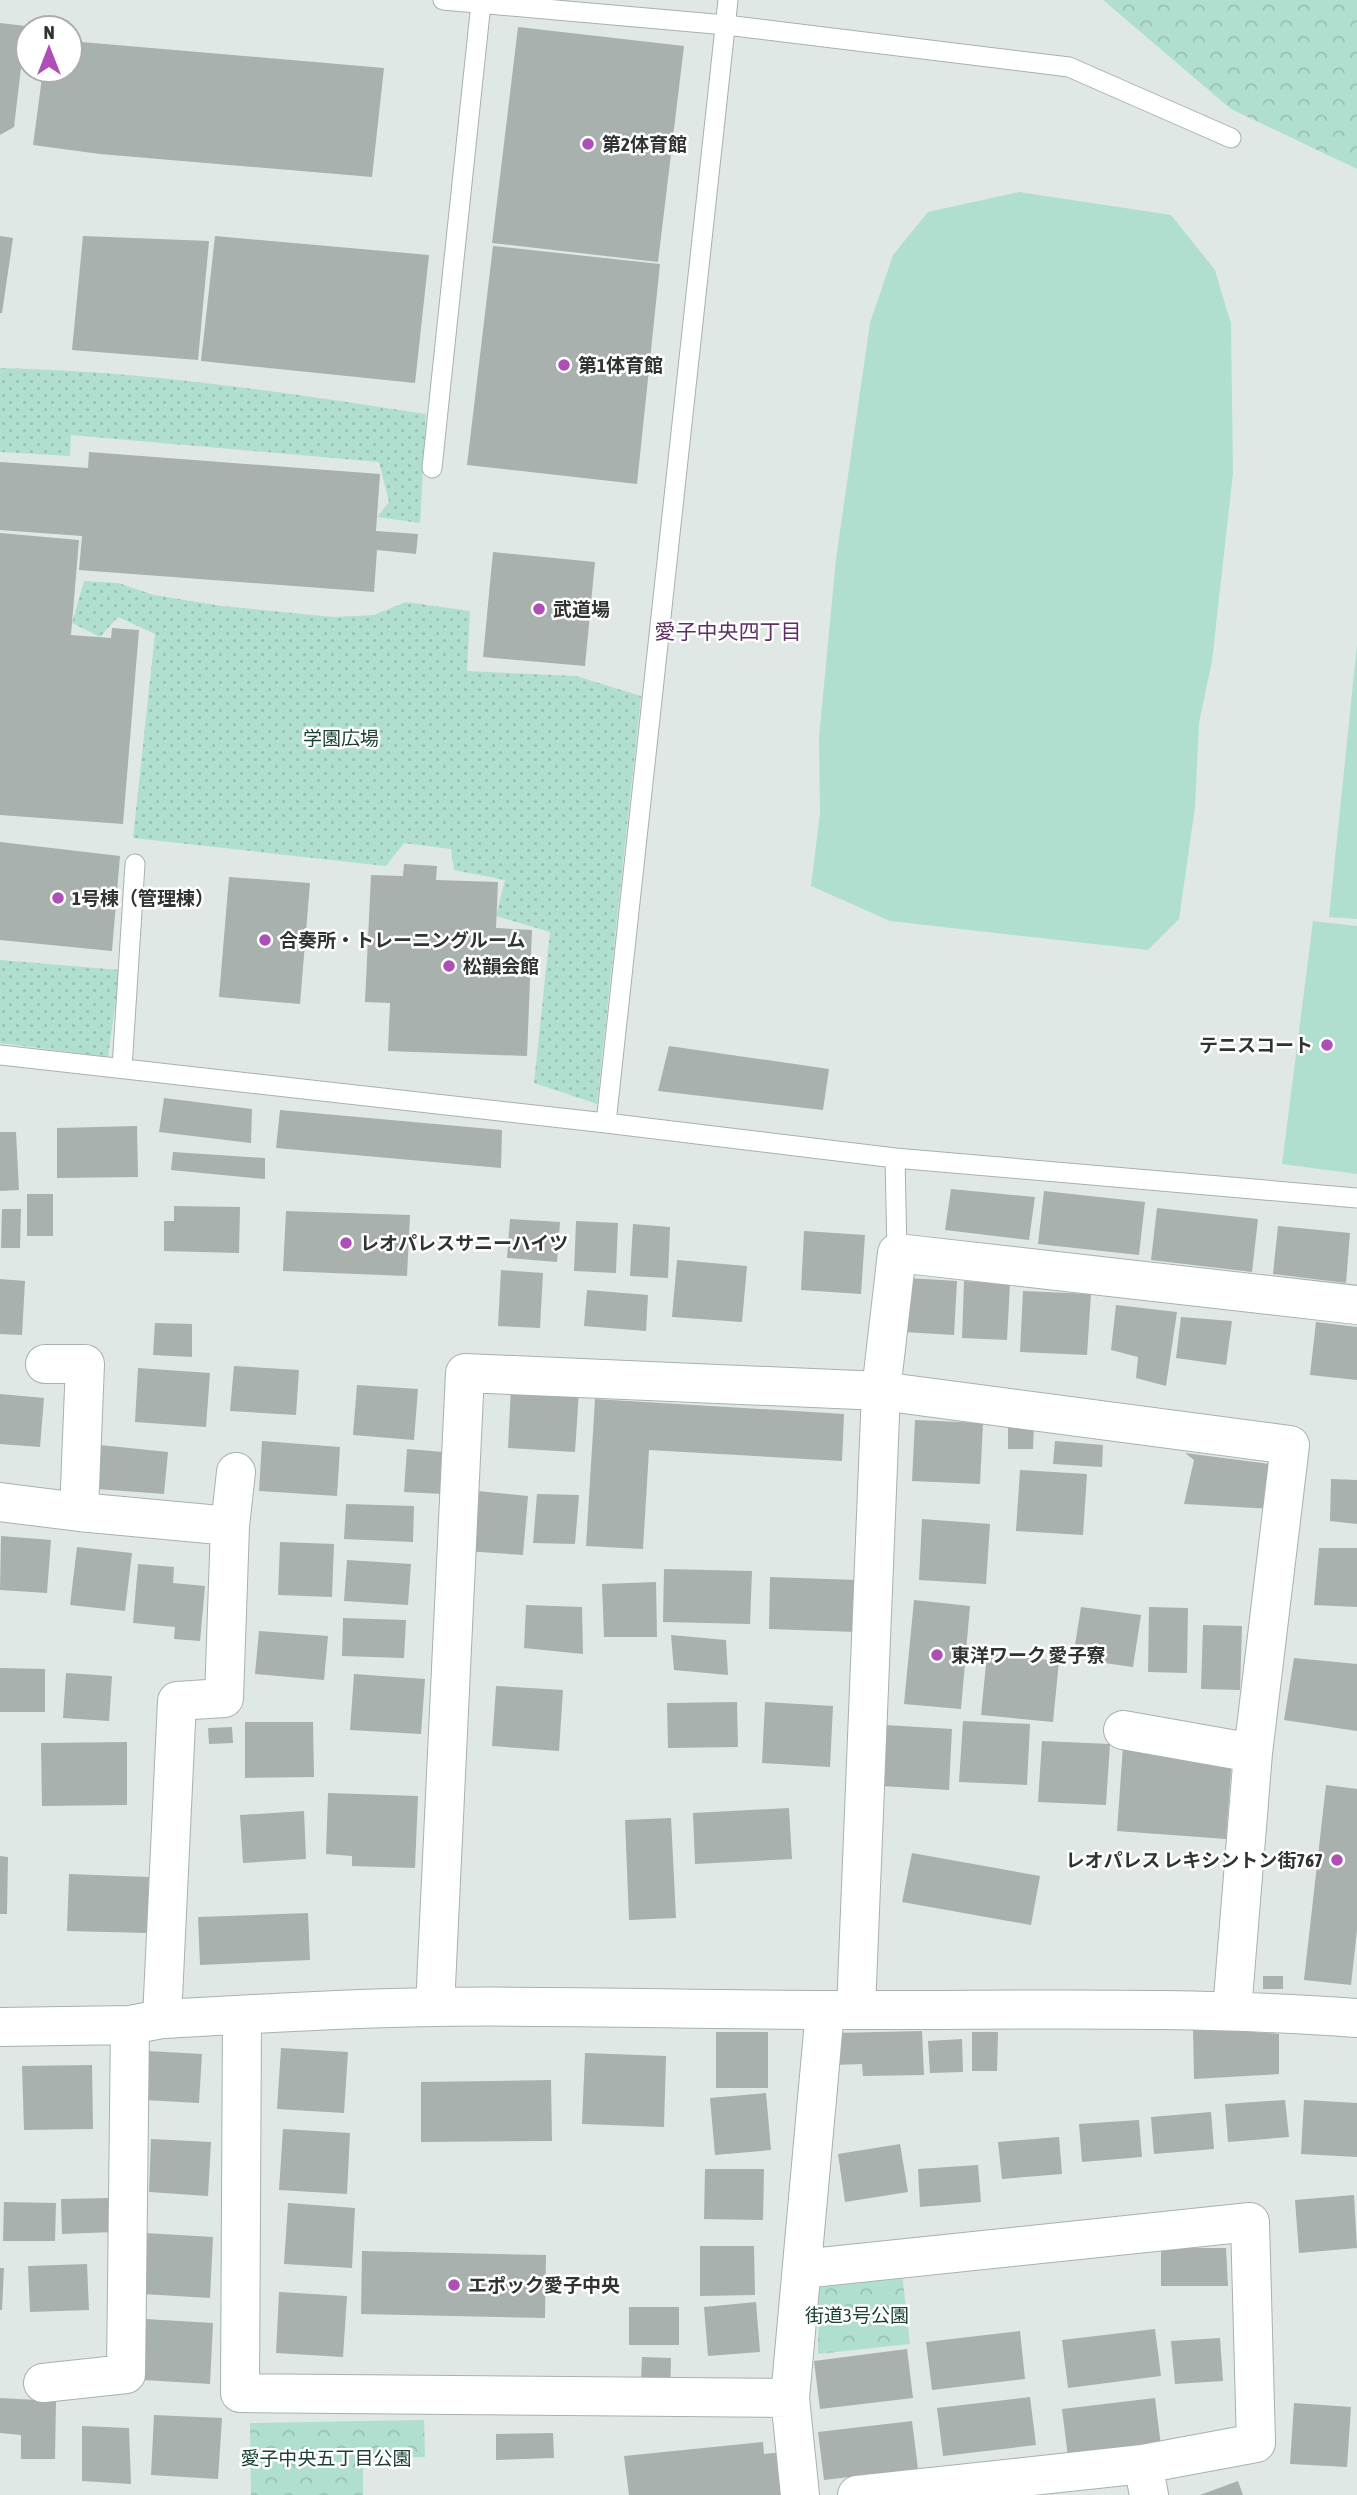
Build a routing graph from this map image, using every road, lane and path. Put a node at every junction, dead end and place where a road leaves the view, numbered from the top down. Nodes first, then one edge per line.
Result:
1 (443, 0) edge
2 (728, 0) edge
3 (481, 3) junction
4 (726, 25) junction
5 (1231, 138) dead end
6 (432, 468) dead end
7 (135, 864) dead end
8 (0, 1055) edge
9 (122, 1068) junction
10 (606, 1123) junction
11 (895, 1158) junction
12 (1357, 1198) edge
13 (897, 1253) junction
14 (1357, 1305) edge
15 (45, 1364) dead end
16 (881, 1391) junction
17 (236, 1472) dead end
18 (0, 1502) edge
19 (79, 1513) junction
20 (230, 1526) junction
21 (1123, 1730) dead end
22 (1253, 1753) junction
23 (435, 2007) junction
24 (841, 2010) junction
25 (1232, 2011) junction
26 (242, 2015) junction
27 (1357, 2018) edge
28 (146, 2022) junction
29 (0, 2027) edge
30 (802, 2269) junction
31 (43, 2383) dead end
32 (790, 2398) junction
33 (1146, 2479) edge
34 (800, 2495) edge
35 (857, 2495) edge

1 - 3 lane
2 - 4 lane
3 - 4 lane
3 - 6 lane
4 - 5 lane
4 - 10 lane
7 - 9 lane
8 - 9 lane
9 - 10 lane
10 - 11 lane
11 - 12 lane
11 - 13 lane
13 - 14 street
13 - 16 street
15 - 19 street
16 - 22 street
16 - 23 street
16 - 24 street
17 - 20 street
18 - 19 street
19 - 20 street
20 - 28 street
21 - 22 street
22 - 25 street
23 - 24 street
23 - 26 street
24 - 25 street
24 - 30 street
25 - 27 street
26 - 28 street
26 - 32 street
28 - 29 street
28 - 31 street
30 - 32 street
30 - 33 street
32 - 34 street
33 - 35 street

